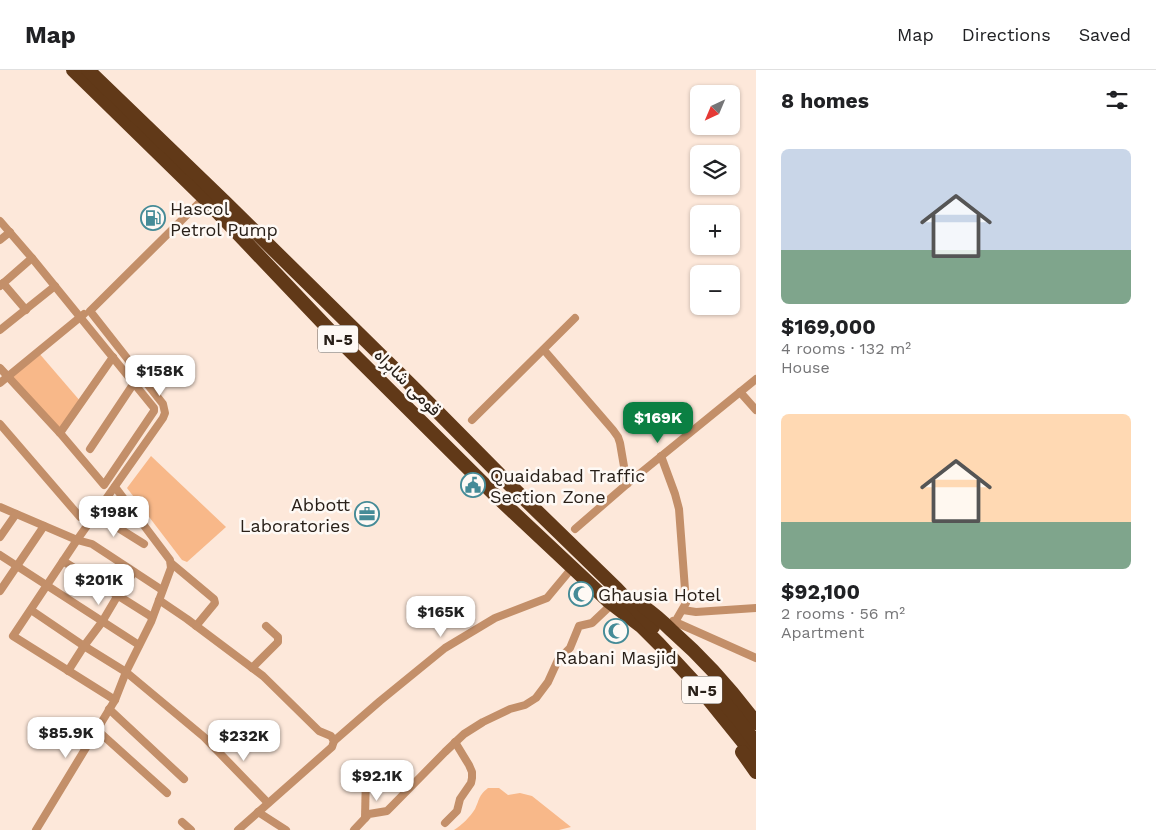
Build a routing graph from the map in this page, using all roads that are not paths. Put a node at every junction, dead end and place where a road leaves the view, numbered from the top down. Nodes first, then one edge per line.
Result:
1 (73, 70) edge
2 (88, 70) edge
3 (204, 198) junction
4 (0, 221) edge
5 (10, 232) junction
6 (0, 240) edge
7 (32, 258) junction
8 (1, 285) edge
9 (55, 286) junction
10 (26, 310) junction
11 (90, 311) junction
12 (80, 316) junction
13 (575, 318) dead end
14 (0, 330) edge
15 (544, 350) junction
16 (112, 357) junction
17 (0, 368) edge
18 (8, 377) junction
19 (756, 379) edge
20 (0, 383) edge
21 (134, 383) junction
22 (740, 392) junction
23 (756, 410) edge
24 (472, 420) dead end
25 (0, 424) edge
26 (60, 433) junction
27 (90, 449) dead end
28 (661, 456) junction
29 (627, 484) junction
30 (115, 487) junction
31 (0, 507) edge
32 (16, 514) junction
33 (96, 514) junction
34 (80, 517) dead end
35 (44, 526) junction
36 (576, 529) dead end
37 (0, 537) edge
38 (77, 540) junction
39 (144, 544) dead end
40 (0, 555) edge
41 (63, 561) junction
42 (171, 563) junction
43 (17, 566) junction
44 (572, 568) junction
45 (134, 572) junction
46 (47, 586) junction
47 (162, 590) junction
48 (0, 591) edge
49 (118, 595) junction
50 (159, 600) junction
51 (609, 603) junction
52 (756, 608) edge
53 (31, 610) junction
54 (683, 610) junction
55 (152, 617) junction
56 (646, 620) junction
57 (102, 622) junction
58 (676, 622) junction
59 (196, 626) junction
60 (266, 626) dead end
61 (139, 645) junction
62 (84, 646) junction
63 (756, 658) edge
64 (252, 668) junction
65 (68, 671) junction
66 (126, 672) junction
67 (114, 700) junction
68 (110, 709) junction
69 (756, 723) edge
70 (97, 730) junction
71 (334, 741) junction
72 (455, 742) junction
73 (756, 743) edge
74 (756, 758) edge
75 (756, 772) edge
76 (366, 773) dead end
77 (184, 780) dead end
78 (168, 793) dead end
79 (268, 803) junction
80 (258, 812) junction
81 (365, 818) junction
82 (182, 822) dead end
83 (446, 823) dead end
84 (36, 830) edge
85 (191, 830) edge
86 (238, 830) edge
87 (286, 830) edge
88 (354, 830) edge

1 - 3 highway, قومی شاہراہ / N-5
2 - 56 highway, قومی شاہراہ / N-5
3 - 11 street
3 - 44 highway, قومی شاہراہ / N-5
4 - 5 street
5 - 6 street
5 - 7 street
7 - 8 street
7 - 9 street
8 - 10 street
9 - 10 street
9 - 12 street
10 - 14 street
11 - 12 street
11 - 30 street
12 - 16 street
12 - 18 street
13 - 15 street
15 - 24 street
15 - 29 street
16 - 21 street
16 - 26 street
17 - 18 street
18 - 20 street
18 - 26 street
19 - 22 street
21 - 26 street
21 - 27 street
22 - 23 street
22 - 28 street
25 - 34 street
28 - 29 street
28 - 54 street
29 - 36 street
30 - 33 street
30 - 42 street
31 - 32 street
32 - 35 street
32 - 37 street
33 - 38 street
33 - 39 street
35 - 38 street
35 - 43 street
38 - 41 street
38 - 45 street
40 - 43 street
41 - 46 street
41 - 49 street
42 - 47 street
42 - 59 street
43 - 46 street
43 - 48 street
44 - 51 highway, قومی شاہراہ / N-5
44 - 71 street
45 - 47 street
45 - 49 street
46 - 53 street
46 - 57 street
47 - 50 street
49 - 55 street
49 - 57 street
50 - 55 street
50 - 59 street
51 - 56 highway, قومی شاہراہ / N-5
51 - 72 street
51 - 75 highway
52 - 54 street
53 - 62 street
53 - 65 street
54 - 58 street
55 - 61 street
56 - 58 street
56 - 69 highway
56 - 73 highway, N-5
56 - 74 highway, N-5
57 - 61 street
57 - 62 street
58 - 63 street
59 - 64 street
60 - 64 street
61 - 66 street
62 - 65 street
62 - 66 street
64 - 71 street
65 - 67 street
66 - 67 street
66 - 79 street
67 - 68 street
68 - 70 street
68 - 77 street
70 - 78 street
70 - 84 street
71 - 79 street
72 - 81 street
72 - 83 street
76 - 81 street
79 - 80 street
80 - 86 street
80 - 87 street
81 - 88 street
82 - 85 street

